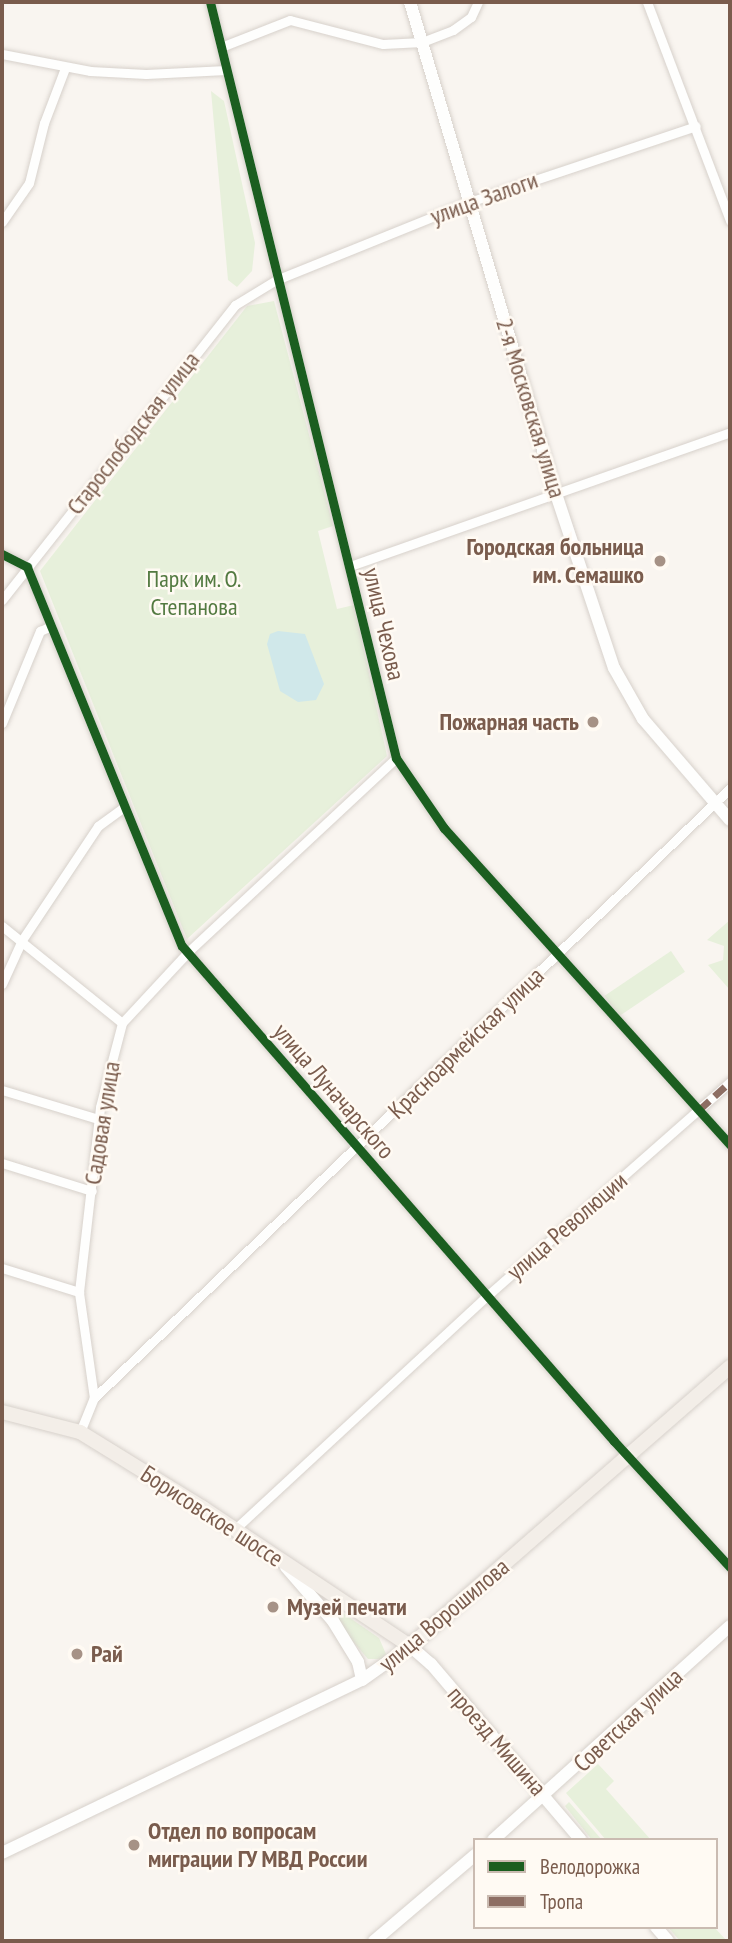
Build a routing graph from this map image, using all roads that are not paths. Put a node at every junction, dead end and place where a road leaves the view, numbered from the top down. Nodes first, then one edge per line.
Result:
1 (210, 2) edge
2 (410, 2) edge
3 (478, 2) edge
4 (647, 2) edge
5 (422, 42) junction
6 (220, 47) junction
7 (2, 54) edge
8 (65, 68) junction
9 (226, 70) junction
10 (696, 126) junction
11 (469, 202) junction
12 (730, 221) edge
13 (2, 222) edge
14 (276, 280) junction
15 (730, 432) edge
16 (556, 494) junction
17 (2, 554) edge
18 (350, 566) junction
19 (27, 567) junction
20 (2, 600) edge
21 (51, 626) junction
22 (2, 723) edge
23 (396, 758) junction
24 (730, 788) edge
25 (715, 803) junction
26 (124, 807) junction
27 (730, 820) edge
28 (2, 926) edge
29 (22, 940) junction
30 (188, 953) junction
31 (556, 955) junction
32 (2, 984) edge
33 (122, 1023) junction
34 (730, 1082) edge
35 (2, 1090) edge
36 (699, 1110) junction
37 (99, 1119) junction
38 (730, 1145) edge
39 (358, 1148) junction
40 (2, 1163) edge
41 (92, 1191) junction
42 (2, 1268) edge
43 (79, 1292) junction
44 (488, 1296) junction
45 (730, 1367) edge
46 (94, 1398) junction
47 (2, 1412) edge
48 (80, 1432) junction
49 (629, 1457) junction
50 (234, 1530) junction
51 (281, 1561) junction
52 (730, 1567) edge
53 (350, 1604) junction
54 (333, 1621) junction
55 (730, 1626) edge
56 (410, 1646) junction
57 (362, 1680) junction
58 (544, 1796) junction
59 (495, 1838) edge
60 (579, 1838) edge
61 (2, 1853) edge
62 (473, 1857) edge
63 (374, 1941) edge

1 - 6 street, улица Чехова
2 - 5 street, 2-я Московская улица
3 - 5 street
4 - 10 street
5 - 6 street
5 - 11 street, 2-я Московская улица
6 - 9 street, улица Чехова
7 - 8 street
8 - 9 street
8 - 13 street
9 - 14 street, улица Чехова
10 - 11 street, улица Залоги
10 - 12 street
11 - 14 street, улица Залоги
11 - 16 street, 2-я Московская улица
14 - 18 street, улица Чехова
14 - 19 street, Старослободская улица
15 - 16 street
16 - 18 street
16 - 25 street, 2-я Московская улица
17 - 19 street
18 - 23 street, улица Чехова
19 - 20 street, Старослободская улица
19 - 21 street, улица Луначарского
21 - 22 street
21 - 26 street, улица Луначарского
23 - 30 street, Садовая улица
23 - 31 street, улица Чехова
24 - 25 street, Красноармейская улица
25 - 27 street, 2-я Московская улица
25 - 31 street, Красноармейская улица
26 - 29 street
26 - 30 street, улица Луначарского
28 - 29 street
29 - 32 street
29 - 33 street
30 - 33 street, Садовая улица
30 - 39 street, улица Луначарского
31 - 36 street, улица Чехова
31 - 39 street, Красноармейская улица
33 - 37 street, Садовая улица
34 - 36 street, улица Революции
35 - 37 street
36 - 38 street, улица Чехова
36 - 44 street, улица Революции
37 - 41 street, Садовая улица
39 - 44 street, улица Луначарского
39 - 46 street, Красноармейская улица
40 - 41 street
41 - 43 street, Садовая улица
42 - 43 street
43 - 46 street, Садовая улица
44 - 49 street, улица Луначарского
44 - 50 street, улица Революции
45 - 49 main road, улица Ворошилова
46 - 48 street
47 - 48 main road, Борисовское шоссе
48 - 50 main road, Борисовское шоссе
49 - 52 street, улица Луначарского
49 - 56 main road, улица Ворошилова
50 - 51 main road, Борисовское шоссе
51 - 53 main road, Борисовское шоссе
51 - 54 street
53 - 54 street
53 - 56 main road, Борисовское шоссе
54 - 57 street
55 - 58 street, Советская улица
56 - 57 street, улица Ворошилова
56 - 58 street, проезд Мишина
57 - 61 street, улица Ворошилова
58 - 59 street, Советская улица
58 - 60 street, проезд Мишина
62 - 63 street

